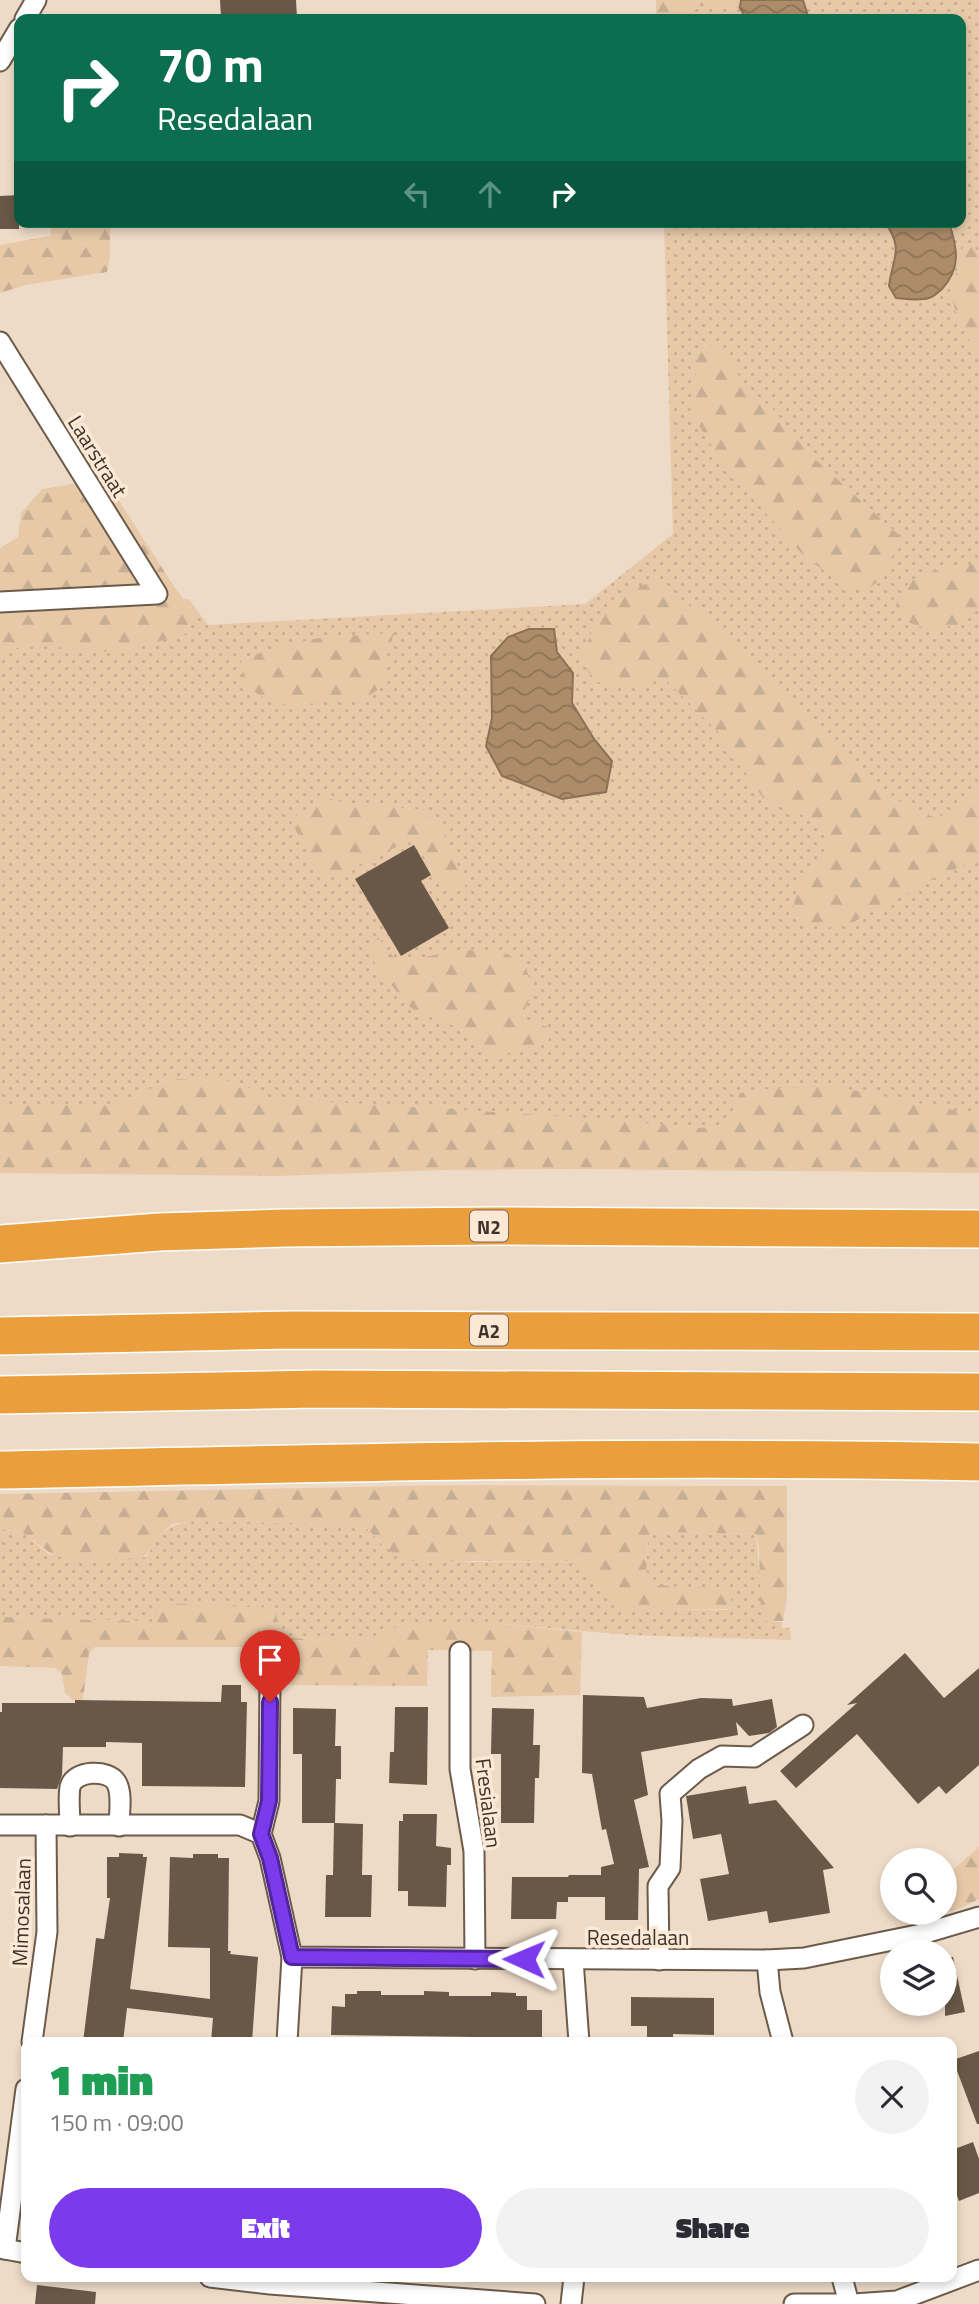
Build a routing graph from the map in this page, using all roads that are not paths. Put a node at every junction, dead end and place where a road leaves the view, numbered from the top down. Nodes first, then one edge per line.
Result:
1 (14, 37) edge
2 (0, 61) edge
3 (0, 342) edge
4 (0, 602) edge
5 (979, 1229) edge
6 (0, 1244) edge
7 (979, 1332) edge
8 (0, 1336) edge
9 (979, 1392) edge
10 (0, 1395) edge
11 (979, 1462) edge
12 (0, 1470) edge
13 (460, 1652) dead end
14 (276, 1673) dead end
15 (803, 1725) dead end
16 (0, 1825) edge
17 (46, 1825) junction
18 (70, 1826) junction
19 (119, 1826) junction
20 (261, 1834) junction
21 (979, 1917) edge
22 (292, 1957) junction
23 (475, 1959) junction
24 (573, 1960) junction
25 (659, 1960) junction
26 (767, 1960) junction
27 (33, 2037) edge
28 (287, 2037) edge
29 (579, 2037) edge
30 (782, 2037) edge
31 (21, 2124) edge
32 (3, 2249) edge
33 (21, 2252) edge
34 (979, 2270) edge
35 (957, 2278) edge
36 (237, 2282) edge
37 (573, 2282) edge
38 (843, 2282) edge
39 (947, 2282) edge
40 (270, 2288) edge
41 (535, 2304) edge
42 (571, 2304) edge
43 (794, 2304) edge
44 (850, 2304) edge

1 - 2 street
3 - 4 street, Laarstraat
5 - 6 highway, N2
7 - 8 highway, A2
9 - 10 highway
11 - 12 highway
13 - 23 street, Fresialaan
14 - 20 street
15 - 25 street
16 - 17 street
17 - 18 street
17 - 27 street, Mimosalaan
18 - 19 street
18 - 19 street
19 - 20 street
20 - 22 street
21 - 26 street, Resedalaan
22 - 23 street, Resedalaan
22 - 28 street
23 - 24 street, Resedalaan
24 - 25 street, Resedalaan
24 - 29 street
25 - 26 street, Resedalaan
26 - 30 street
31 - 32 street
32 - 33 street
34 - 35 street
36 - 40 street
37 - 42 street
38 - 44 street
39 - 44 street
40 - 41 street
43 - 44 street

